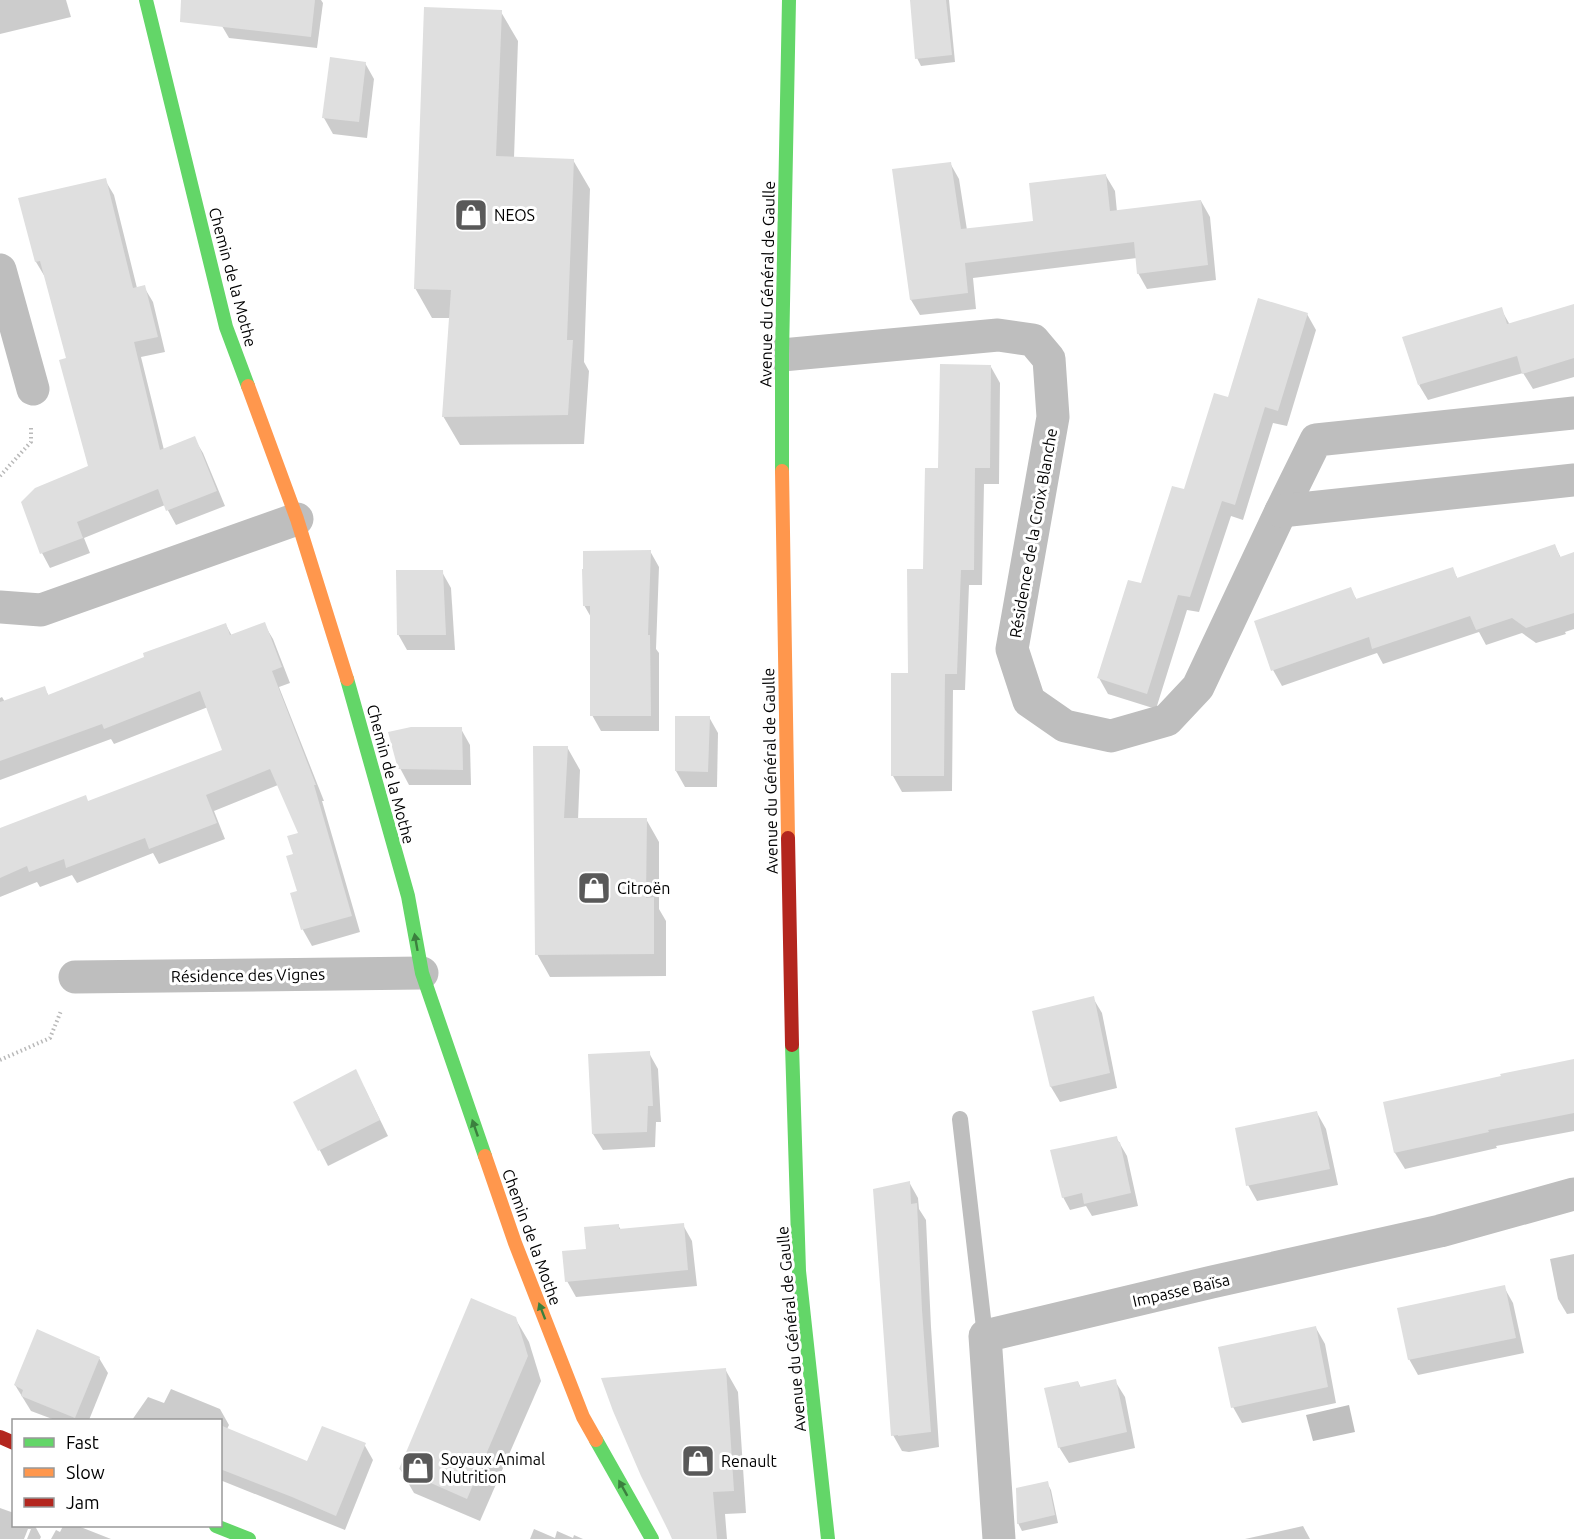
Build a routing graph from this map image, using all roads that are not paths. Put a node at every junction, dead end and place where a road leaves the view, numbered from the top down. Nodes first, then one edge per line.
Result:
1 (146, 0) edge
2 (789, 0) edge
3 (0, 270) edge
4 (782, 355) junction
5 (33, 389) road end
6 (1574, 413) edge
7 (1574, 480) edge
8 (1281, 511) junction
9 (297, 519) junction
10 (0, 582) edge
11 (0, 607) edge
12 (422, 973) junction
13 (75, 977) road end
14 (960, 1119) dead end
15 (1574, 1194) edge
16 (986, 1336) junction
17 (219, 1527) edge
18 (249, 1539) edge
19 (652, 1539) edge
20 (828, 1539) edge
21 (999, 1539) edge

1 - 9 street, Chemin de la Mothe
2 - 4 street, Avenue du Général de Gaulle
3 - 5 street
4 - 8 street, Résidence de la Croix Blanche
4 - 20 street, Avenue du Général de Gaulle
6 - 8 street, Résidence de la Croix Blanche
7 - 8 street
9 - 11 street
12 -> 9 street, Chemin de la Mothe
10 - 11 street
12 - 13 street, Résidence des Vignes
19 -> 12 street, Chemin de la Mothe
14 - 16 lane
15 - 16 street, Impasse Baïsa
16 - 21 street
17 - 18 street

